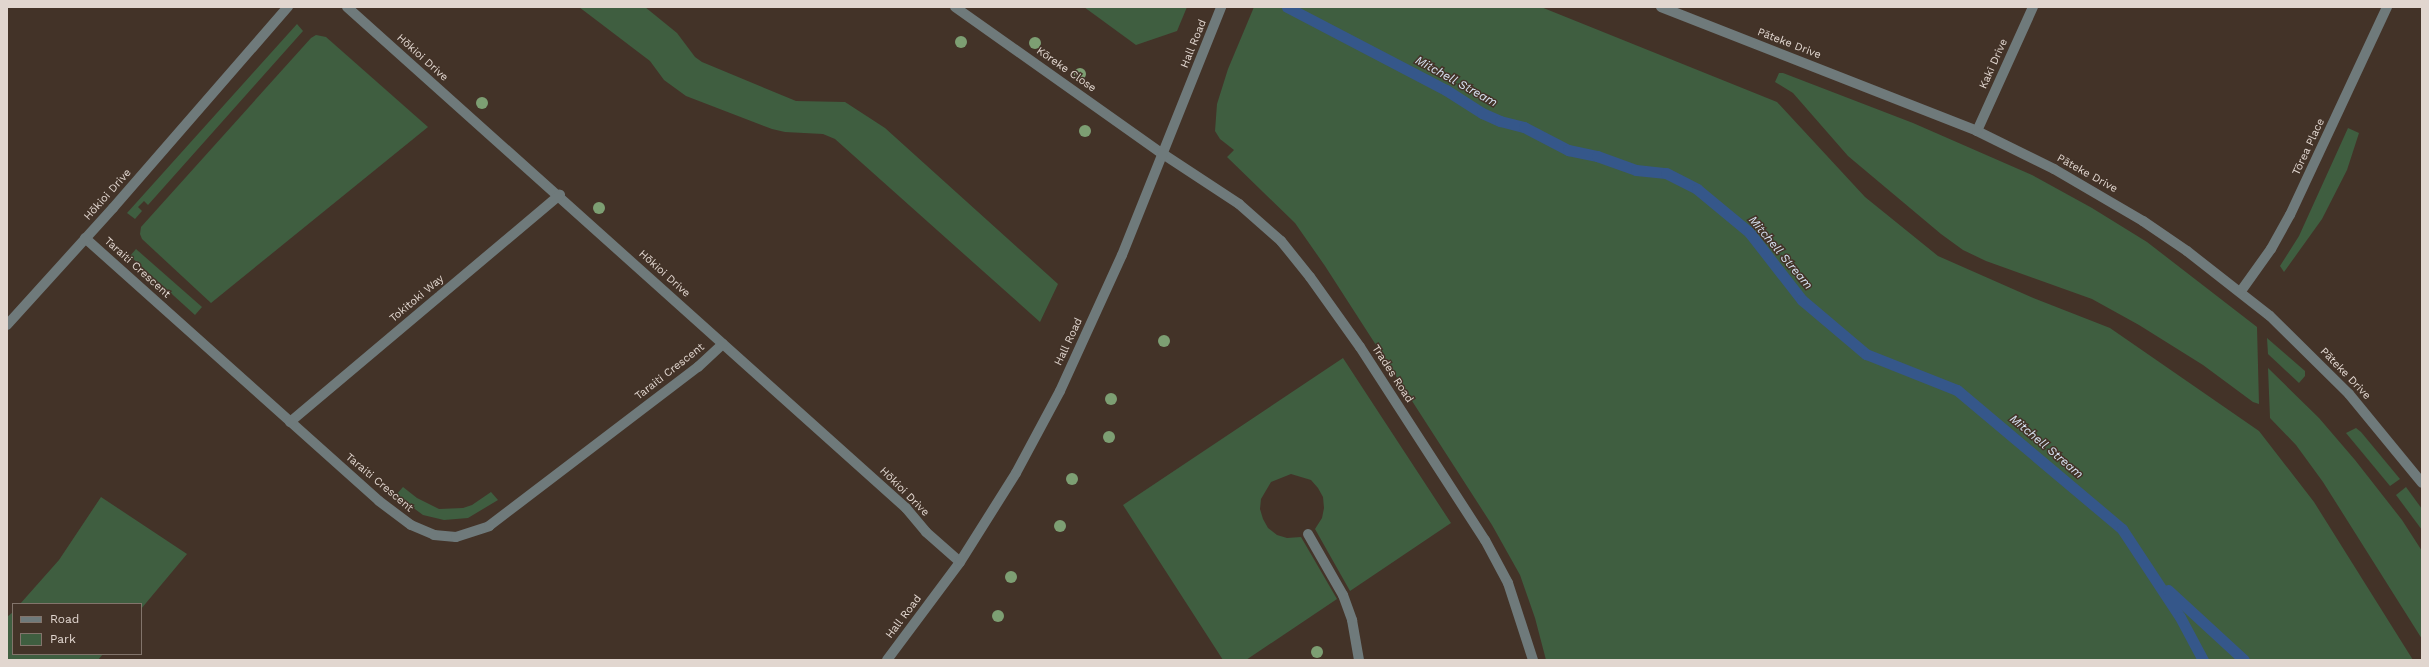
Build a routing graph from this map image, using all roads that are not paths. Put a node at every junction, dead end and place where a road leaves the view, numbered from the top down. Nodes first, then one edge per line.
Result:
1 (288, 7) edge
2 (347, 7) edge
3 (955, 7) edge
4 (1221, 7) edge
5 (1661, 7) edge
6 (2033, 7) edge
7 (2387, 7) edge
8 (1672, 9) edge
9 (1977, 131) junction
10 (1163, 154) junction
11 (560, 195) junction
12 (85, 238) junction
13 (2241, 291) junction
14 (7, 325) edge
15 (723, 344) junction
16 (290, 422) junction
17 (2422, 483) edge
18 (1308, 534) dead end
19 (960, 562) junction
20 (887, 660) edge
21 (1359, 660) edge
22 (1533, 660) edge

1 - 12 street, Hōkioi Drive
2 - 11 street, Hōkioi Drive
3 - 10 street, Kōreke Close
4 - 10 street, Hall Road
5 - 8 street, Pāteke Drive
6 - 9 street, Kakī Drive
7 - 13 street, Tōrea Place
8 - 9 street, Pāteke Drive
9 - 13 street, Pāteke Drive
10 - 19 street, Hall Road
10 - 22 street, Trades Road
11 - 15 street, Hōkioi Drive
11 - 16 street, Tokitoki Way
12 - 14 street, Hōkioi Drive
12 - 16 street, Taraiti Crescent
13 - 17 street, Pāteke Drive
15 - 16 street, Taraiti Crescent
15 - 19 street, Hōkioi Drive
18 - 21 street
19 - 20 street, Hall Road

